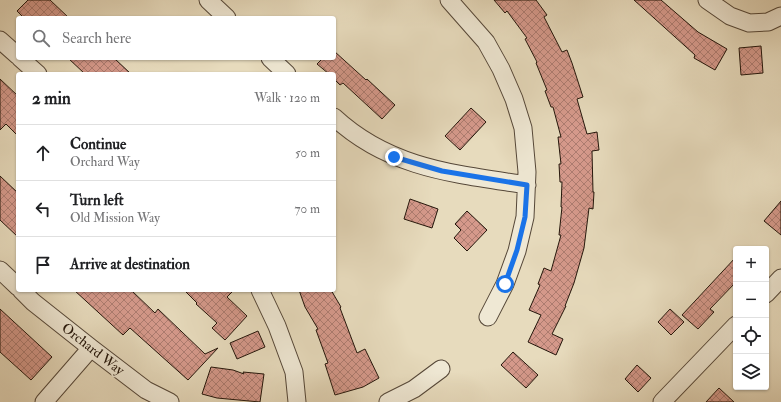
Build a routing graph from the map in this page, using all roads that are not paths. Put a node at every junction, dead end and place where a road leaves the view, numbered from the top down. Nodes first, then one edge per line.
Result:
1 (208, 0) edge
2 (449, 0) edge
3 (707, 0) edge
4 (225, 16) edge
5 (781, 16) edge
6 (0, 40) edge
7 (16, 54) edge
8 (22, 60) edge
9 (272, 60) edge
10 (36, 72) edge
11 (285, 72) edge
12 (336, 119) edge
13 (527, 185) junction
14 (0, 270) edge
15 (781, 278) edge
16 (16, 285) edge
17 (769, 291) edge
18 (23, 292) edge
19 (261, 292) edge
20 (488, 317) dead end
21 (733, 328) edge
22 (91, 348) junction
23 (441, 369) dead end
24 (44, 402) edge
25 (170, 402) edge
26 (297, 402) edge
27 (388, 402) edge
28 (662, 402) edge

1 - 4 street
2 - 13 street
3 - 5 street
6 - 7 street
8 - 10 street
9 - 11 street
12 - 13 street
13 - 20 street
14 - 16 street
15 - 17 street
18 - 22 street, Orchard Way
19 - 26 street
21 - 28 street
22 - 24 street
22 - 25 street, Orchard Way
23 - 27 street

